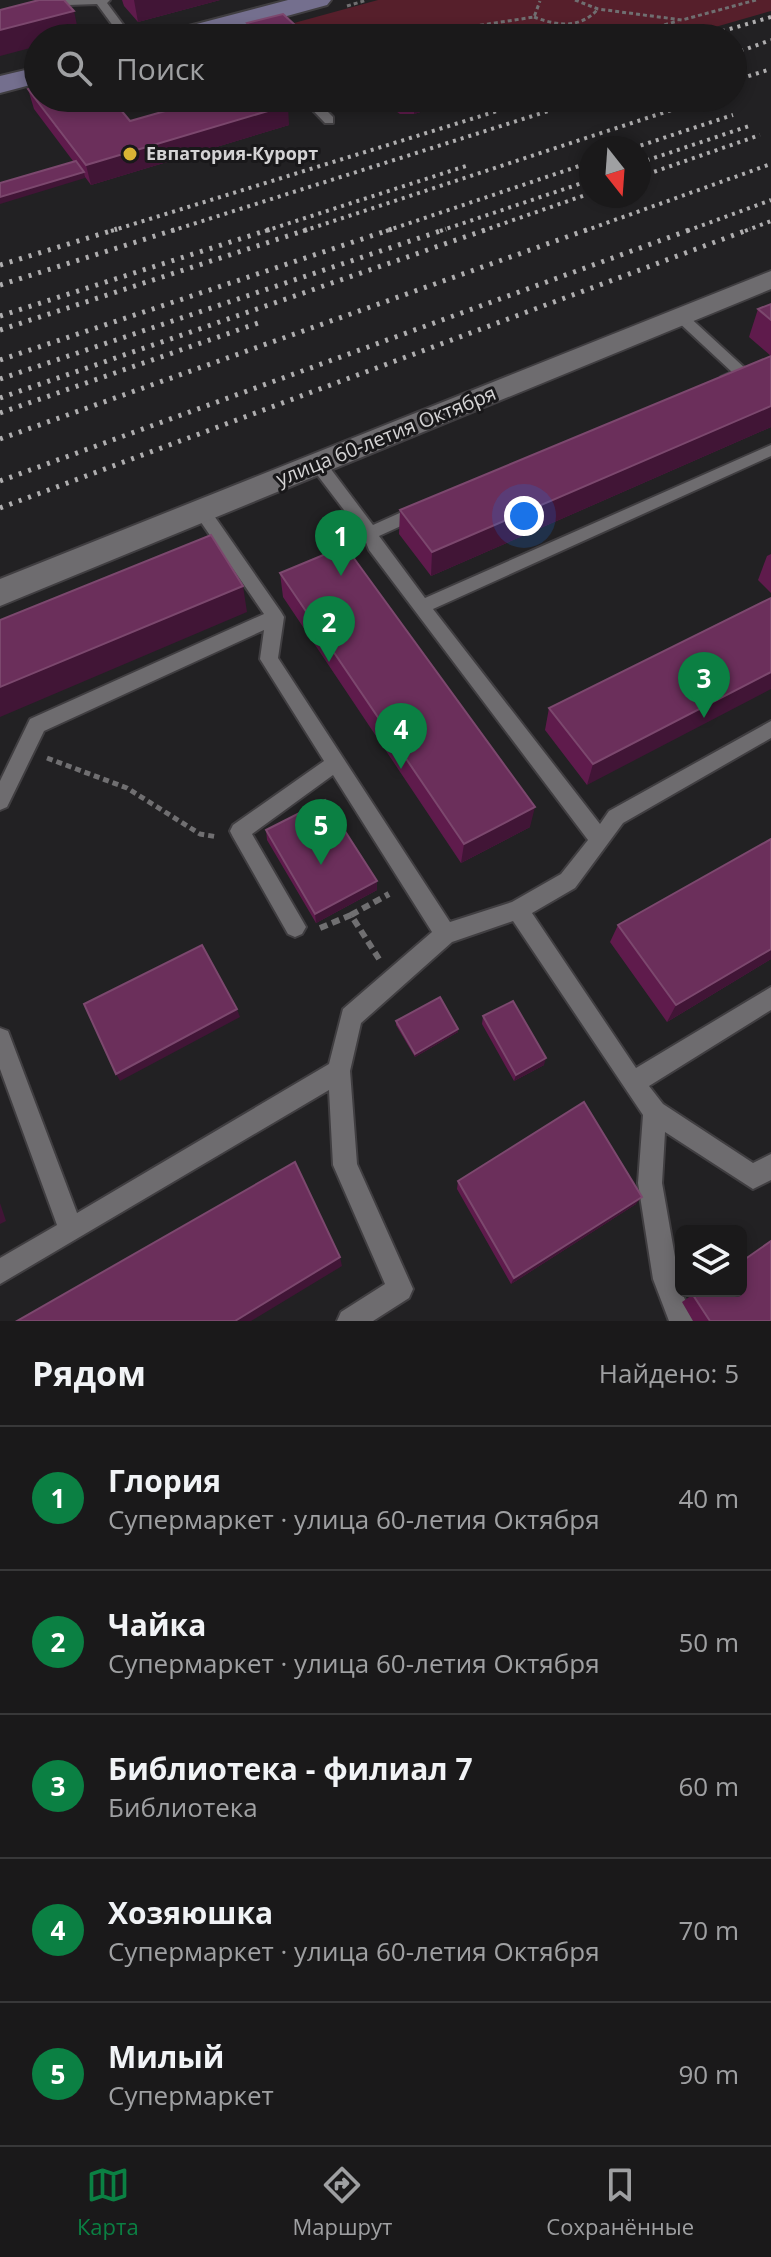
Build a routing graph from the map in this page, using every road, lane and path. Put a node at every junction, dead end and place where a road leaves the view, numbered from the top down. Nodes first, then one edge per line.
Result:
1 (102, 0) edge
2 (318, 0) edge
3 (540, 0) edge
4 (575, 0) edge
5 (595, 0) edge
6 (756, 0) edge
7 (584, 5) junction
8 (598, 9) junction
9 (534, 17) junction
10 (0, 20) edge
11 (682, 20) junction
12 (118, 24) edge
13 (255, 24) edge
14 (488, 24) edge
15 (550, 24) edge
16 (568, 24) edge
17 (668, 24) edge
18 (24, 79) edge
19 (0, 85) edge
20 (321, 112) edge
21 (329, 120) dead end
22 (771, 279) edge
23 (680, 316) junction
24 (713, 385) edge
25 (771, 450) edge
26 (318, 464) junction
27 (442, 502) edge
28 (202, 511) junction
29 (370, 533) junction
30 (0, 593) edge
31 (422, 607) junction
32 (275, 617) junction
33 (771, 729) edge
34 (25, 750) junction
35 (335, 763) junction
36 (0, 801) edge
37 (600, 840) junction
38 (247, 842) junction
39 (411, 882) junction
40 (518, 910) junction
41 (351, 915) junction
42 (295, 927) joint
43 (445, 934) junction
44 (392, 980) junction
45 (771, 998) edge
46 (0, 1039) edge
47 (339, 1071) junction
48 (633, 1083) junction
49 (655, 1112) junction
50 (771, 1166) edge
51 (71, 1230) junction
52 (0, 1272) edge
53 (350, 1321) edge
54 (682, 1321) edge

1 - 10 lane
1 - 12 lane
2 - 13 main road
3 - 9 path
4 - 7 path
5 - 7 path
6 - 11 path
7 - 8 path
8 - 11 path
8 - 16 path
9 - 14 path
9 - 15 path
11 - 17 path
18 - 19 main road
20 - 21 lane
22 - 23 street, улица 60-летия Октября
23 - 24 lane
23 - 26 street, улица 60-летия Октября
25 - 31 lane
26 - 28 street, улица 60-летия Октября
26 - 29 lane
27 - 29 lane
28 - 30 street, улица 60-летия Октября
28 - 32 lane
29 - 31 lane
31 - 37 lane
32 - 34 lane
32 - 35 lane
33 - 37 lane
34 - 36 lane
34 - 38 path
35 - 38 lane
35 - 39 lane
37 - 40 lane
38 - 42 lane
39 - 41 path
39 - 43 lane
40 - 43 lane
40 - 48 lane
41 - 42 path
41 - 44 path
43 - 44 lane
44 - 47 lane
45 - 48 lane
46 - 51 lane
47 - 51 lane
47 - 53 lane
48 - 49 lane
49 - 50 lane
49 - 54 lane
51 - 52 lane

